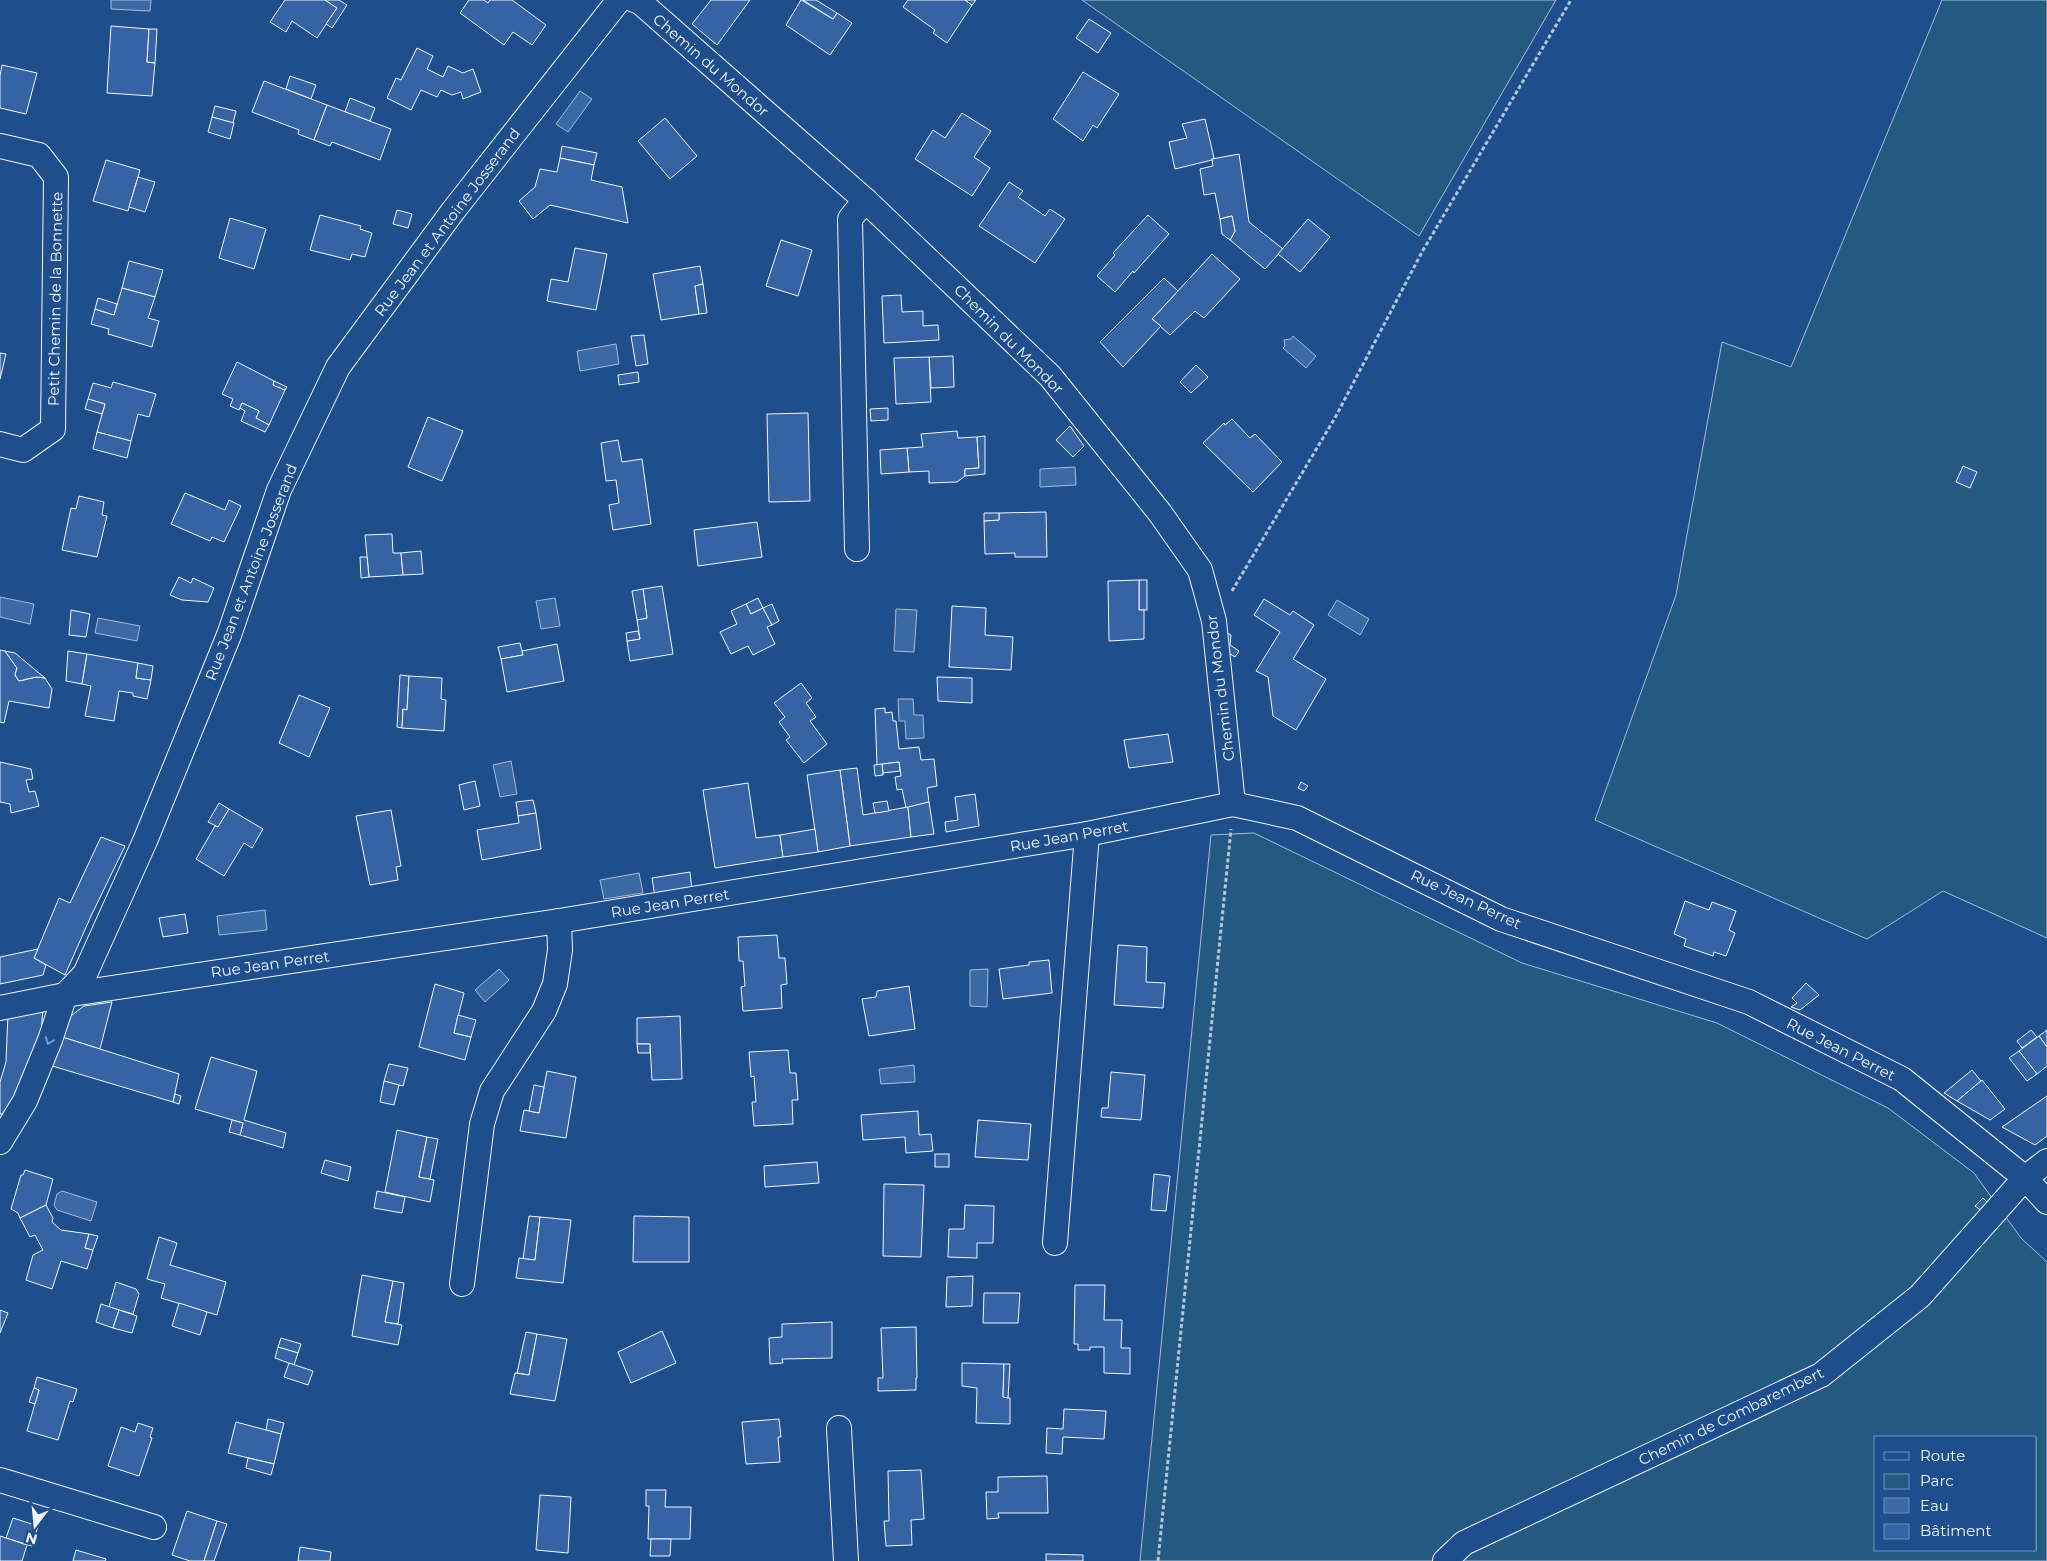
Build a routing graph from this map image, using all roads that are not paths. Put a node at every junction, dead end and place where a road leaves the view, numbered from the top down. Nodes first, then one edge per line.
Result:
1 (619, 0) edge
2 (634, 0) edge
3 (0, 146) edge
4 (865, 200) junction
5 (0, 444) edge
6 (858, 550) dead end
7 (1233, 804) junction
8 (1087, 834) junction
9 (559, 922) junction
10 (66, 994) junction
11 (0, 1008) edge
12 (0, 1142) edge
13 (2047, 1161) edge
14 (2025, 1178) junction
15 (2047, 1202) edge
16 (1055, 1243) dead end
17 (462, 1284) dead end
18 (839, 1428) dead end
19 (0, 1480) edge
20 (154, 1527) dead end
21 (846, 1561) edge
22 (1445, 1561) edge

1 - 10 street, Rue Jean et Antoine Josserand
2 - 4 street, Chemin du Mondor
3 - 5 street, Petit Chemin de la Bonnette
4 - 6 street
4 - 7 street, Chemin du Mondor
7 - 8 street, Rue Jean Perret
7 - 14 street, Rue Jean Perret
8 - 9 street, Rue Jean Perret
8 - 16 street
9 - 10 street, Rue Jean Perret
9 - 17 street
10 - 11 street, Rue Jean Perret
10 -> 12 street, Rue Jean et Antoine Josserand
13 - 14 street, Chemin de Combarembert
14 - 15 street, Rue Jean Perret
14 - 22 street, Chemin de Combarembert
18 - 21 street
19 - 20 street

